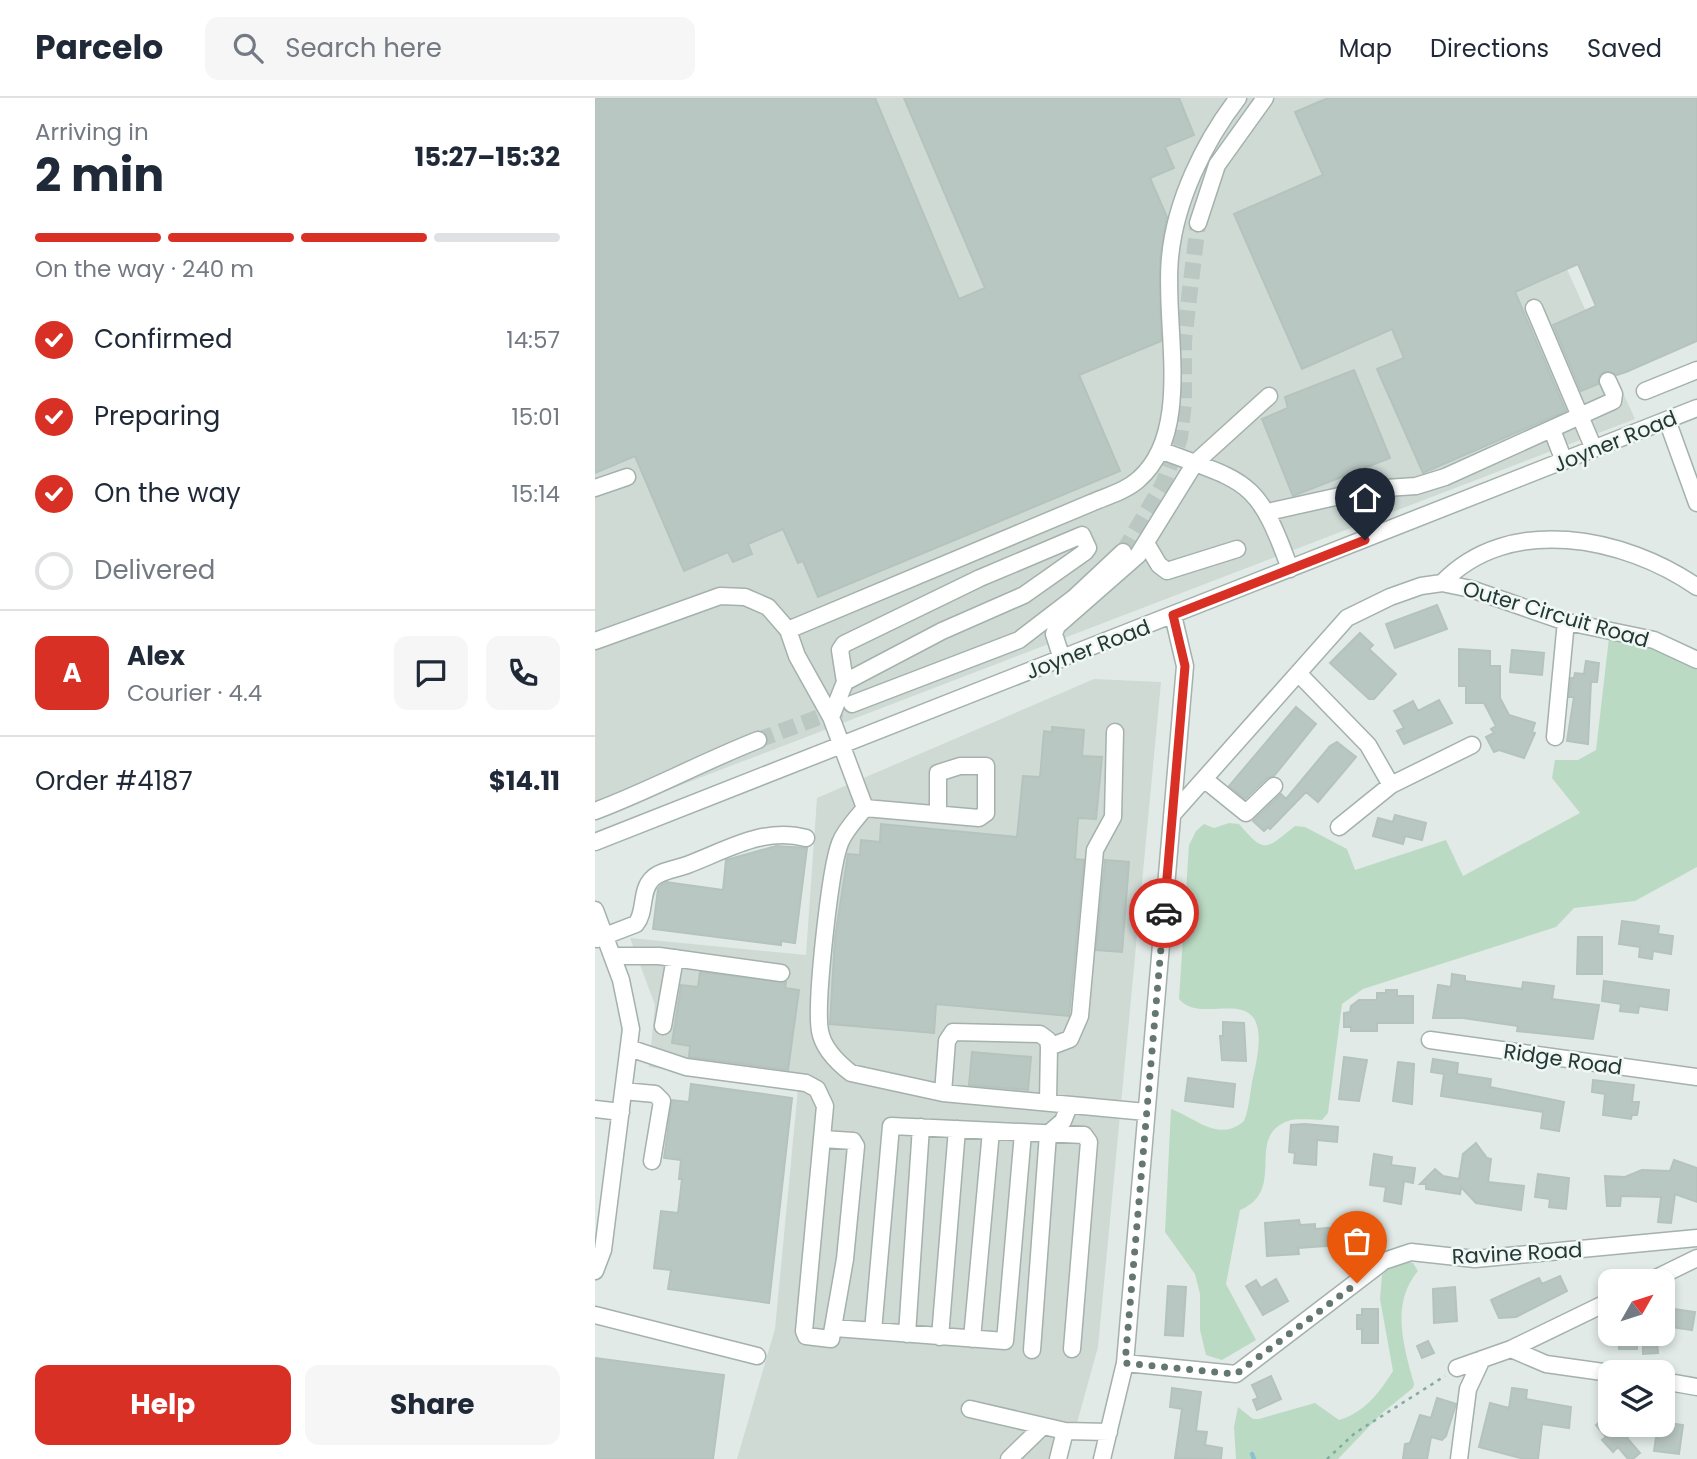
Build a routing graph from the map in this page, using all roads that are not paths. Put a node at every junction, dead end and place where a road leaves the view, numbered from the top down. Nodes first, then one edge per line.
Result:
1 (1238, 98) edge
2 (1265, 98) edge
3 (1198, 223) tunnel mouth
4 (1534, 308) dead end
5 (1697, 370) edge
6 (1608, 381) dead end
7 (1645, 391) dead end
8 (1269, 396) dead end
9 (1697, 408) edge
10 (1581, 416) junction
11 (1667, 420) junction
12 (1552, 430) junction
13 (1594, 449) junction
14 (1160, 450) junction
15 (1564, 461) junction
16 (1195, 463) junction
17 (1691, 465) edge
18 (627, 477) dead end
19 (595, 488) edge
20 (1697, 503) edge
21 (1268, 512) junction
22 (1146, 543) junction
23 (1237, 549) dead end
24 (1123, 552) tunnel mouth
25 (1290, 569) junction
26 (1442, 583) junction
27 (1697, 587) edge
28 (1173, 615) junction
29 (1566, 621) junction
30 (787, 630) junction
31 (595, 641) edge
32 (1062, 659) junction
33 (1697, 660) edge
34 (1298, 673) junction
35 (845, 682) junction
36 (852, 704) tunnel mouth
37 (831, 717) junction
38 (1115, 732) dead end
39 (1555, 737) dead end
40 (758, 740) tunnel mouth
41 (841, 744) junction
42 (1472, 745) dead end
43 (1204, 779) junction
44 (1391, 785) junction
45 (1274, 786) dead end
46 (865, 808) junction
47 (595, 811) edge
48 (938, 814) dead end
49 (1172, 815) junction
50 (1339, 827) dead end
51 (806, 838) dead end
52 (595, 842) edge
53 (595, 910) edge
54 (600, 938) edge
55 (612, 956) junction
56 (675, 958) junction
57 (781, 973) dead end
58 (663, 1026) dead end
59 (1430, 1040) dead end
60 (1049, 1047) junction
61 (629, 1048) junction
62 (1697, 1077) edge
63 (624, 1091) junction
64 (943, 1093) junction
65 (1048, 1102) junction
66 (1069, 1106) junction
67 (595, 1109) edge
68 (621, 1112) junction
69 (1146, 1112) junction
70 (921, 1127) junction
71 (957, 1129) junction
72 (991, 1131) junction
73 (1023, 1133) junction
74 (1048, 1134) junction
75 (823, 1139) junction
76 (652, 1161) dead end
77 (1697, 1238) edge
78 (1697, 1258) edge
79 (1675, 1269) edge
80 (595, 1271) edge
81 (1598, 1307) edge
82 (595, 1315) edge
83 (835, 1328) junction
84 (873, 1331) junction
85 (907, 1334) junction
86 (940, 1336) junction
87 (972, 1339) junction
88 (1072, 1349) dead end
89 (1511, 1349) junction
90 (1033, 1350) dead end
91 (757, 1356) dead end
92 (1482, 1359) junction
93 (1125, 1363) junction
94 (1457, 1368) road end
95 (1598, 1371) edge
96 (1675, 1383) edge
97 (1697, 1387) edge
98 (970, 1409) dead end
99 (1043, 1426) junction
100 (1065, 1431) junction
101 (1109, 1432) junction
102 (1009, 1459) edge
103 (1058, 1459) edge
104 (1102, 1459) edge
105 (1459, 1459) edge

1 - 14 street
2 - 3 street
4 - 10 street
5 - 7 street
6 - 10 street
8 - 16 street
9 - 11 street, Joyner Road
10 - 12 street
10 - 13 street
11 - 13 street, Joyner Road
11 - 17 street
12 - 15 street
12 - 21 street
13 - 15 street, Joyner Road
14 - 16 street
14 - 30 street
15 - 25 street, Joyner Road
16 - 21 street
16 - 22 street
17 - 20 street
18 - 19 street
21 - 25 street
22 - 23 street
22 - 32 street
24 - 36 street
25 - 28 street, Joyner Road
26 - 27 street
26 - 29 street, Outer Circuit Road
26 - 34 street, Outer Circuit Road
28 - 32 street, Joyner Road
28 - 49 street
29 - 33 street, Outer Circuit Road
29 - 39 street
30 - 31 street
30 - 37 street
32 - 41 street, Joyner Road
34 - 43 street, Outer Circuit Road
34 - 44 street
35 - 35 street
35 - 37 street
37 - 41 street
38 - 60 street
40 - 47 street
41 - 46 street
41 - 52 street, Joyner Road
42 - 44 street
43 - 45 street
43 - 49 street, Outer Circuit Road
44 - 50 street
46 - 48 street
46 - 64 street
49 - 69 street
51 - 54 street
53 - 54 street
54 - 55 street
55 - 56 street
55 - 61 street
56 - 57 street
56 - 58 street
59 - 62 street, Ridge Road
60 - 64 street
60 - 65 street
61 - 63 street
61 - 75 street
63 - 68 street
63 - 76 street
64 - 65 street
65 - 66 street
66 - 69 street
66 - 74 street
67 - 68 street
68 - 80 street
69 - 93 street
70 - 71 street
70 - 84 street
70 - 85 street
71 - 72 street
71 - 86 street
72 - 73 street
72 - 87 street
73 - 74 street
73 - 87 street
74 - 88 street
74 - 90 street
75 - 83 street
75 - 83 street
77 - 93 street, Ravine Road
78 - 79 street
81 - 89 street
82 - 91 street
83 - 84 street
84 - 85 street
85 - 86 street
86 - 87 street
89 - 92 street
89 - 95 street
92 - 94 street
92 - 105 street
93 - 101 street
96 - 97 street
98 - 99 street
99 - 100 street
99 - 102 street
100 - 101 street
100 - 103 street
101 - 104 street

